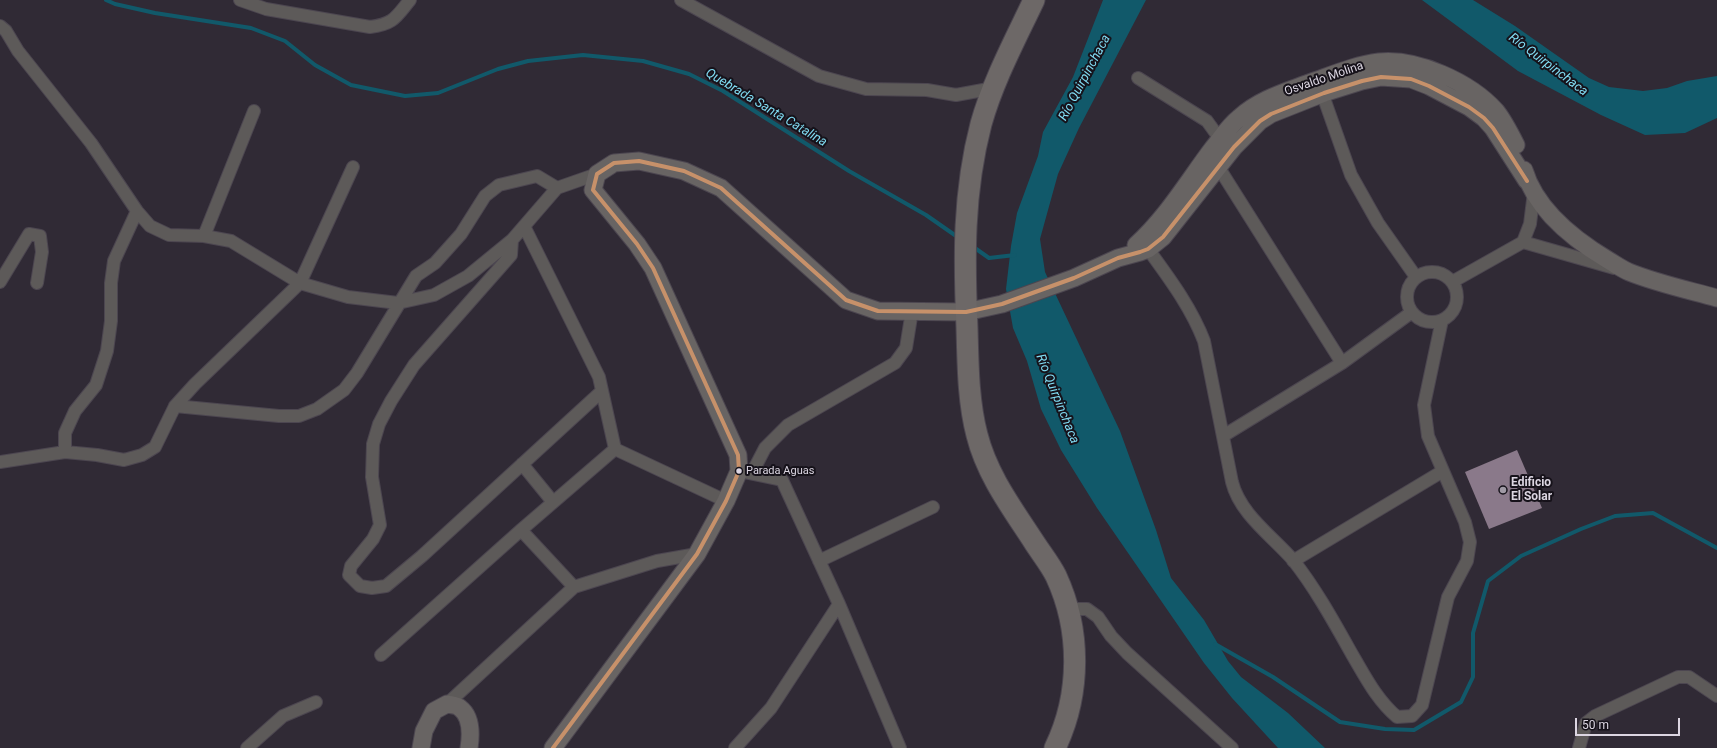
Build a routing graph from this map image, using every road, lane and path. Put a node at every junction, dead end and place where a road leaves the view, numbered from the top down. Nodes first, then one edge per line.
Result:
1 (240, 0) edge
2 (410, 0) edge
3 (681, 0) edge
4 (1034, 0) edge
5 (0, 26) edge
6 (1138, 78) dead end
7 (1320, 87) junction
8 (994, 88) junction
9 (254, 111) dead end
10 (1227, 143) junction
11 (1211, 164) junction
12 (353, 167) dead end
13 (597, 174) junction
14 (1531, 186) junction
15 (557, 188) junction
16 (137, 211) junction
17 (524, 226) junction
18 (204, 236) junction
19 (512, 240) junction
20 (1523, 242) junction
21 (1148, 249) junction
22 (1118, 258) junction
23 (1628, 272) junction
24 (1416, 277) junction
25 (0, 282) edge
26 (1452, 282) junction
27 (37, 283) dead end
28 (300, 283) junction
29 (1717, 298) edge
30 (398, 303) junction
31 (912, 311) junction
32 (966, 312) junction
33 (1412, 312) junction
34 (1442, 320) junction
35 (1342, 363) junction
36 (602, 391) junction
37 (175, 406) junction
38 (1223, 436) junction
39 (615, 449) junction
40 (64, 452) junction
41 (0, 462) edge
42 (522, 464) junction
43 (1443, 471) junction
44 (746, 472) junction
45 (726, 501) junction
46 (553, 502) junction
47 (933, 507) dead end
48 (521, 530) junction
49 (697, 554) junction
50 (819, 561) junction
51 (1293, 561) junction
52 (574, 587) junction
53 (839, 604) junction
54 (1067, 609) junction
55 (381, 655) dead end
56 (1717, 696) edge
57 (316, 702) dead end
58 (447, 704) junction
59 (1058, 745) edge
60 (247, 748) edge
61 (421, 748) edge
62 (469, 748) edge
63 (553, 748) edge
64 (735, 748) edge
65 (900, 748) edge
66 (1232, 748) edge
67 (1579, 748) edge

1 - 2 street
3 - 8 street
4 - 8 highway
5 - 16 street
6 - 10 street
7 - 10 street, Osvaldo Molina
7 - 14 street, Osvaldo Molina
7 - 24 street
8 - 32 highway
9 - 18 street
10 - 11 street, Osvaldo Molina
11 - 21 street
11 - 22 street, Osvaldo Molina
11 - 35 street
12 - 28 street
13 - 15 street
13 - 31 street
13 - 44 street
14 - 20 street
14 - 23 street, Osvaldo Molina
15 - 17 street
15 - 30 street
16 - 18 street
16 - 40 street
17 - 19 street
17 - 36 street
18 - 28 street
19 - 30 street
19 - 42 street
20 - 23 street
20 - 26 street
21 - 22 street
21 - 38 street
22 - 32 street
23 - 29 street, Osvaldo Molina
24 - 26 street
24 - 33 street
25 - 27 street
26 - 34 street
28 - 30 street
28 - 37 street
30 - 37 street
31 - 32 street
31 - 44 street
32 - 54 highway
33 - 34 street
33 - 35 street
34 - 43 street
35 - 38 street
36 - 39 street
36 - 42 street
37 - 40 street
38 - 51 street
39 - 45 street
39 - 46 street
40 - 41 street
42 - 46 street
43 - 51 street
43 - 51 street
44 - 45 street
44 - 50 street
45 - 49 street
46 - 48 street
47 - 50 street
48 - 52 street
48 - 55 street
49 - 52 street
49 - 63 street
50 - 53 street
52 - 58 street
53 - 64 street
53 - 65 street
54 - 59 highway
54 - 66 street
56 - 67 street
57 - 60 street
58 - 61 street
58 - 62 street

